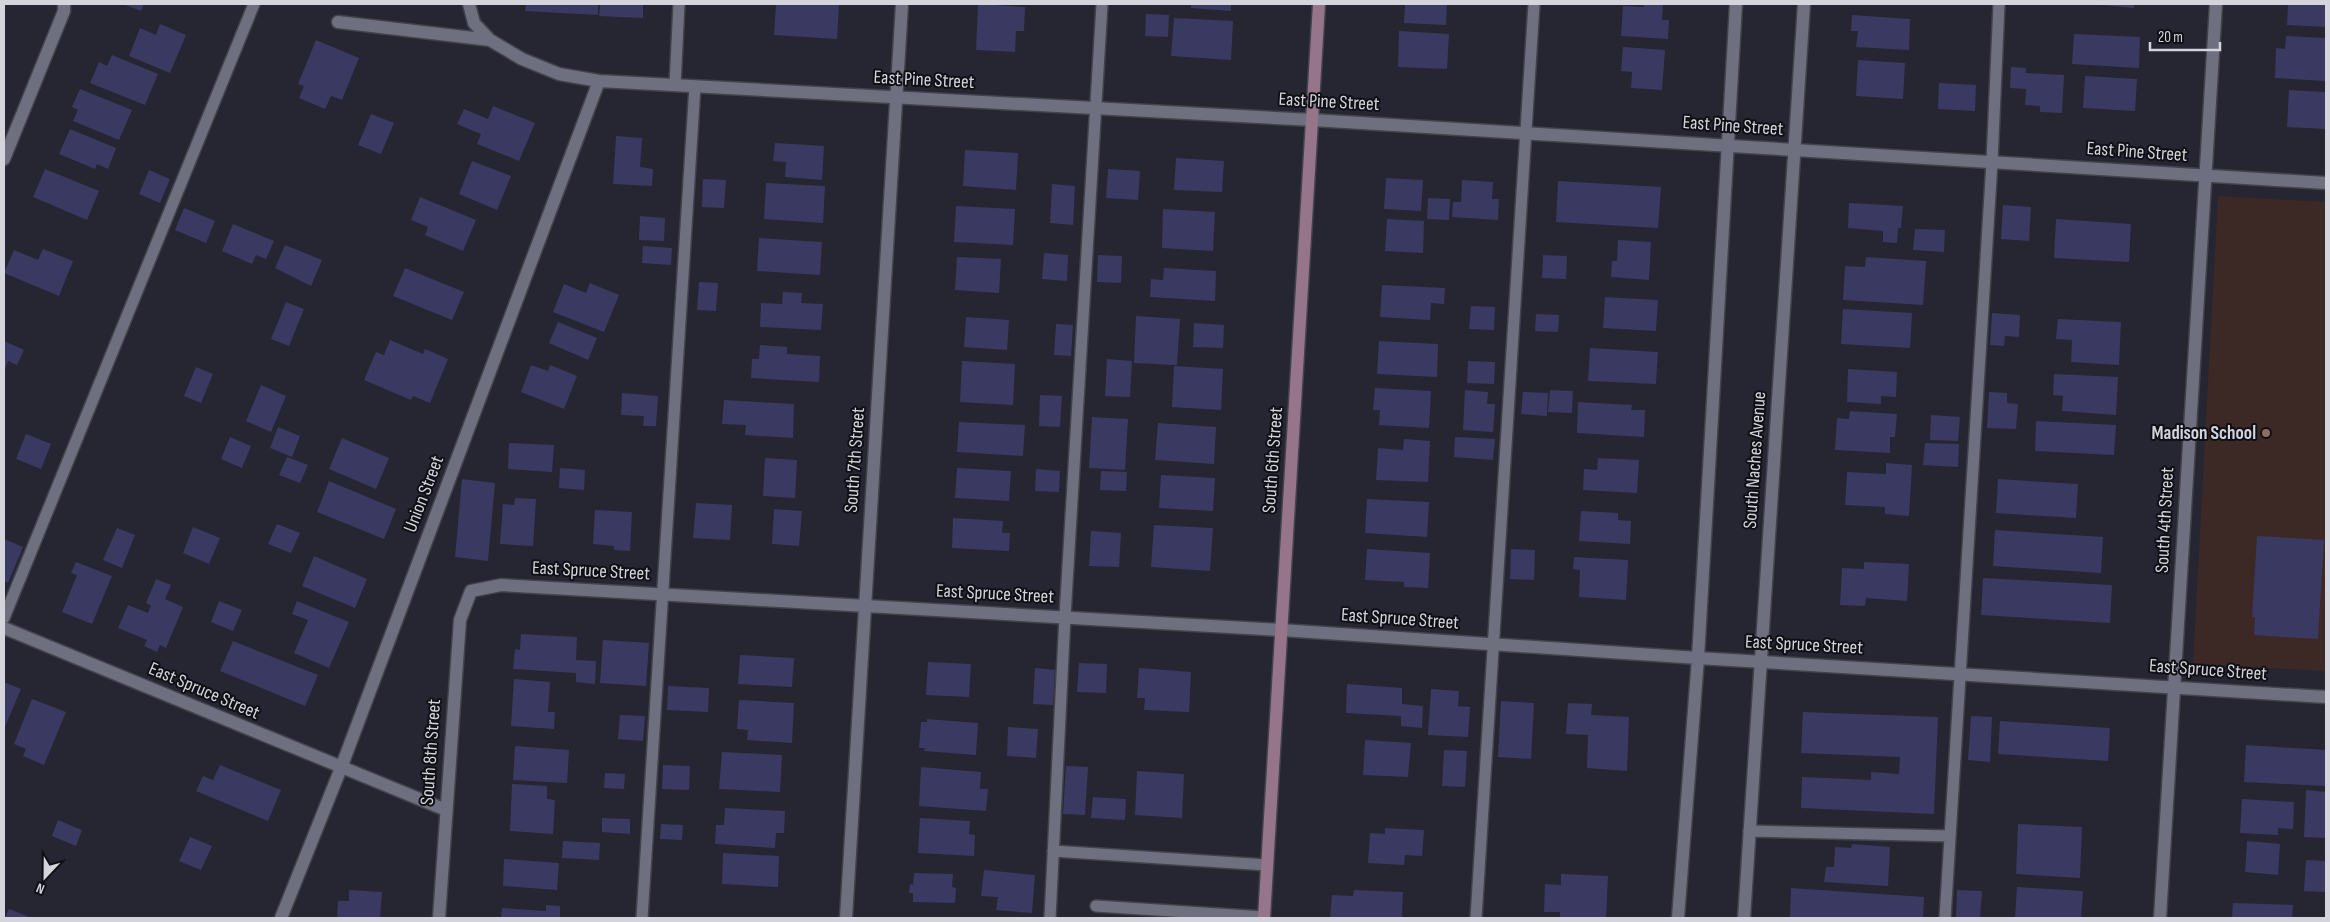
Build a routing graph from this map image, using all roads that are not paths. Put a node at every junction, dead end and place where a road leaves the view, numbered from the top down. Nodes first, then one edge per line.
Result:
1 (64, 4) edge
2 (254, 4) edge
3 (469, 4) edge
4 (679, 4) edge
5 (902, 4) edge
6 (1102, 4) edge
7 (1319, 4) edge
8 (1534, 4) edge
9 (1736, 4) edge
10 (1804, 4) edge
11 (1999, 4) edge
12 (2216, 4) edge
13 (338, 22) dead end
14 (490, 40) junction
15 (599, 81) junction
16 (675, 85) junction
17 (695, 86) junction
18 (896, 97) junction
19 (1095, 108) junction
20 (1313, 120) junction
21 (1525, 132) junction
22 (1728, 144) junction
23 (1796, 149) junction
24 (4, 159) edge
25 (1992, 162) junction
26 (2204, 175) junction
27 (2326, 183) edge
28 (471, 591) joint
29 (663, 593) junction
30 (864, 604) junction
31 (1065, 616) junction
32 (4, 618) edge
33 (4, 628) edge
34 (1281, 630) junction
35 (1493, 644) junction
36 (1698, 658) junction
37 (1760, 660) junction
38 (1960, 673) junction
39 (2174, 686) junction
40 (2326, 696) edge
41 (341, 768) junction
42 (446, 810) junction
43 (1750, 831) junction
44 (1950, 836) junction
45 (1053, 851) junction
46 (1267, 865) junction
47 (1096, 906) dead end
48 (281, 918) edge
49 (439, 918) edge
50 (642, 918) edge
51 (846, 918) edge
52 (1050, 918) edge
53 (1264, 918) edge
54 (1476, 918) edge
55 (1678, 918) edge
56 (1744, 918) edge
57 (1945, 918) edge
58 (2160, 918) edge

1 - 24 street
2 - 32 lane
3 - 14 street
4 - 16 lane
5 - 18 street, South 7th Street
6 - 19 lane
7 - 20 street, South 6th Street
8 - 21 lane
9 - 22 street
10 - 23 street, South Naches Avenue
11 - 25 lane
12 - 26 street, South 4th Street
13 - 14 street, East Pine Street
14 - 15 street, East Pine Street
15 - 16 street, East Pine Street
15 - 41 street, Union Street
16 - 17 street, East Pine Street
17 - 18 street, East Pine Street
17 - 29 lane
18 - 19 street, East Pine Street
18 - 30 street, South 7th Street
19 - 20 street, East Pine Street
19 - 31 lane
20 - 21 street, East Pine Street
20 - 34 street, South 6th Street
21 - 22 street, East Pine Street
21 - 35 lane
22 - 23 street, East Pine Street
22 - 36 street
23 - 25 street, East Pine Street
23 - 37 street, South Naches Avenue
25 - 26 street, East Pine Street
25 - 38 lane
26 - 27 street, East Pine Street
26 - 39 street, South 4th Street
28 - 29 street, East Spruce Street
28 - 42 street, South 8th Street
29 - 30 street, East Spruce Street
29 - 50 lane
30 - 31 street, East Spruce Street
30 - 51 street, South 7th Street
31 - 34 street, East Spruce Street
31 - 45 lane
33 - 41 street, East Spruce Street
34 - 35 street, East Spruce Street
34 - 46 street, South 6th Street
35 - 36 street, East Spruce Street
35 - 54 lane
36 - 37 street, East Spruce Street
36 - 55 street
37 - 38 street, East Spruce Street
37 - 43 street, South Naches Avenue
38 - 39 street, East Spruce Street
38 - 44 lane
39 - 40 street, East Spruce Street
39 - 58 street, South 4th Street
41 - 42 street, East Spruce Street
41 - 48 street, Union Street
42 - 49 street, South 8th Street
43 - 44 lane
43 - 56 street, South Naches Avenue
44 - 57 lane
45 - 46 lane
45 - 52 lane
46 - 53 street, South 6th Street
47 - 53 lane

